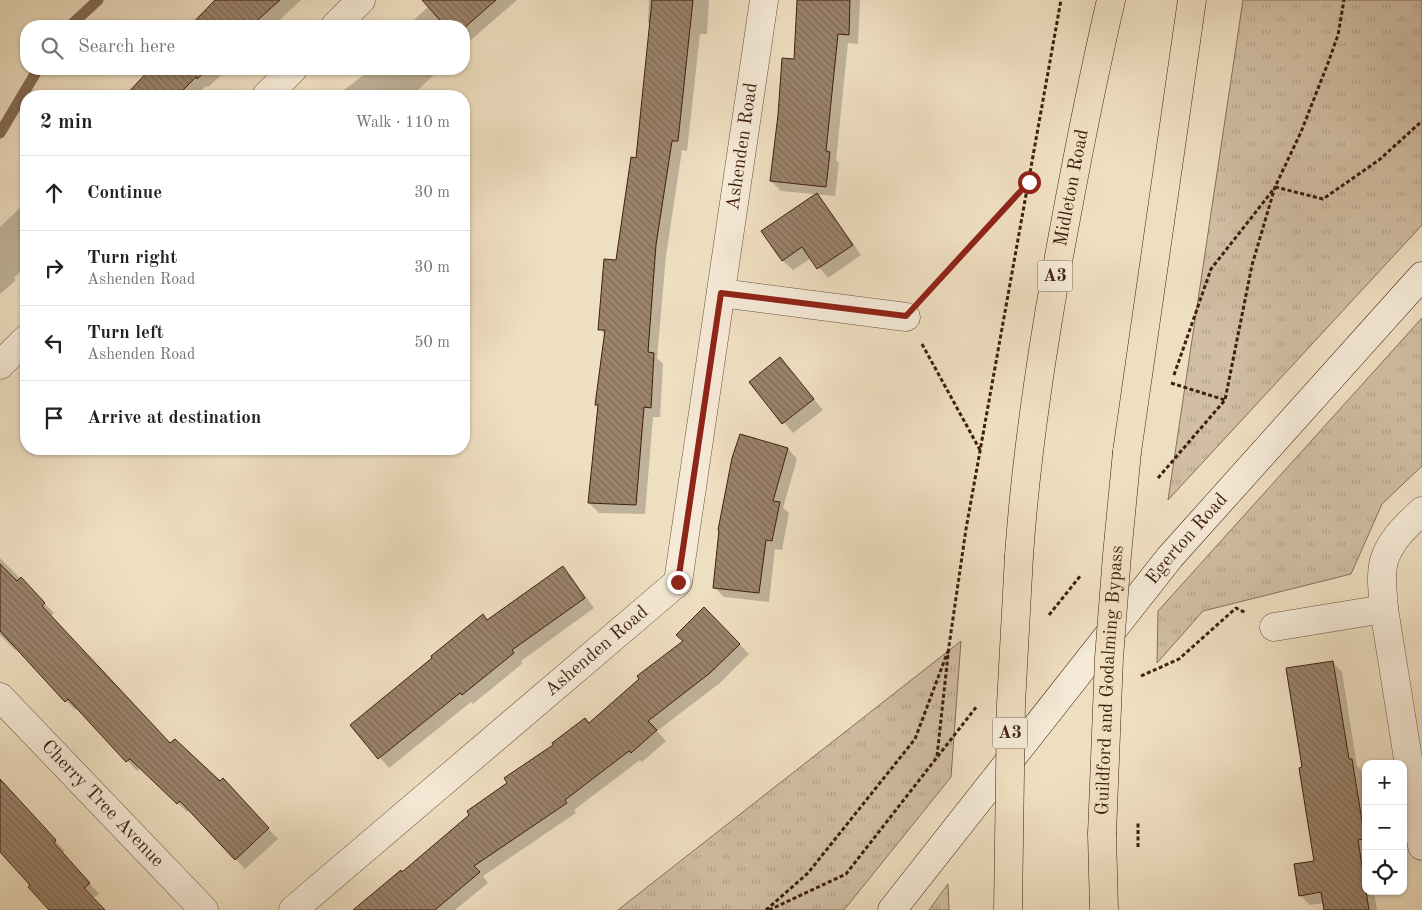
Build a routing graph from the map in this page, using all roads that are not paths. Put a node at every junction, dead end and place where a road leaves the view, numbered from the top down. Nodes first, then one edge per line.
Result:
1 (361, 0) edge
2 (764, 0) edge
3 (1111, 0) edge
4 (1192, 0) edge
5 (1211, 0) edge
6 (341, 20) edge
7 (287, 75) edge
8 (272, 90) edge
9 (1169, 155) junction
10 (1422, 276) edge
11 (721, 293) junction
12 (906, 316) road end
13 (20, 345) edge
14 (0, 365) edge
15 (1422, 511) edge
16 (1384, 609) junction
17 (1274, 627) road end
18 (0, 697) edge
19 (1422, 846) edge
20 (204, 910) edge
21 (293, 910) edge
22 (892, 910) edge
23 (1008, 910) edge
24 (1104, 910) edge

1 - 6 street
2 - 11 street, Ashenden Road
3 - 23 highway, Midleton Road / A3, bridge
4 - 9 highway
5 - 9 highway
7 - 8 street
9 - 24 highway, Guildford and Godalming Bypass, bridge
10 - 22 street, Egerton Road
11 - 12 street
11 - 21 street, Ashenden Road
13 - 14 street
15 - 16 street
16 - 17 street
16 - 19 street
18 - 20 street, Cherry Tree Avenue

